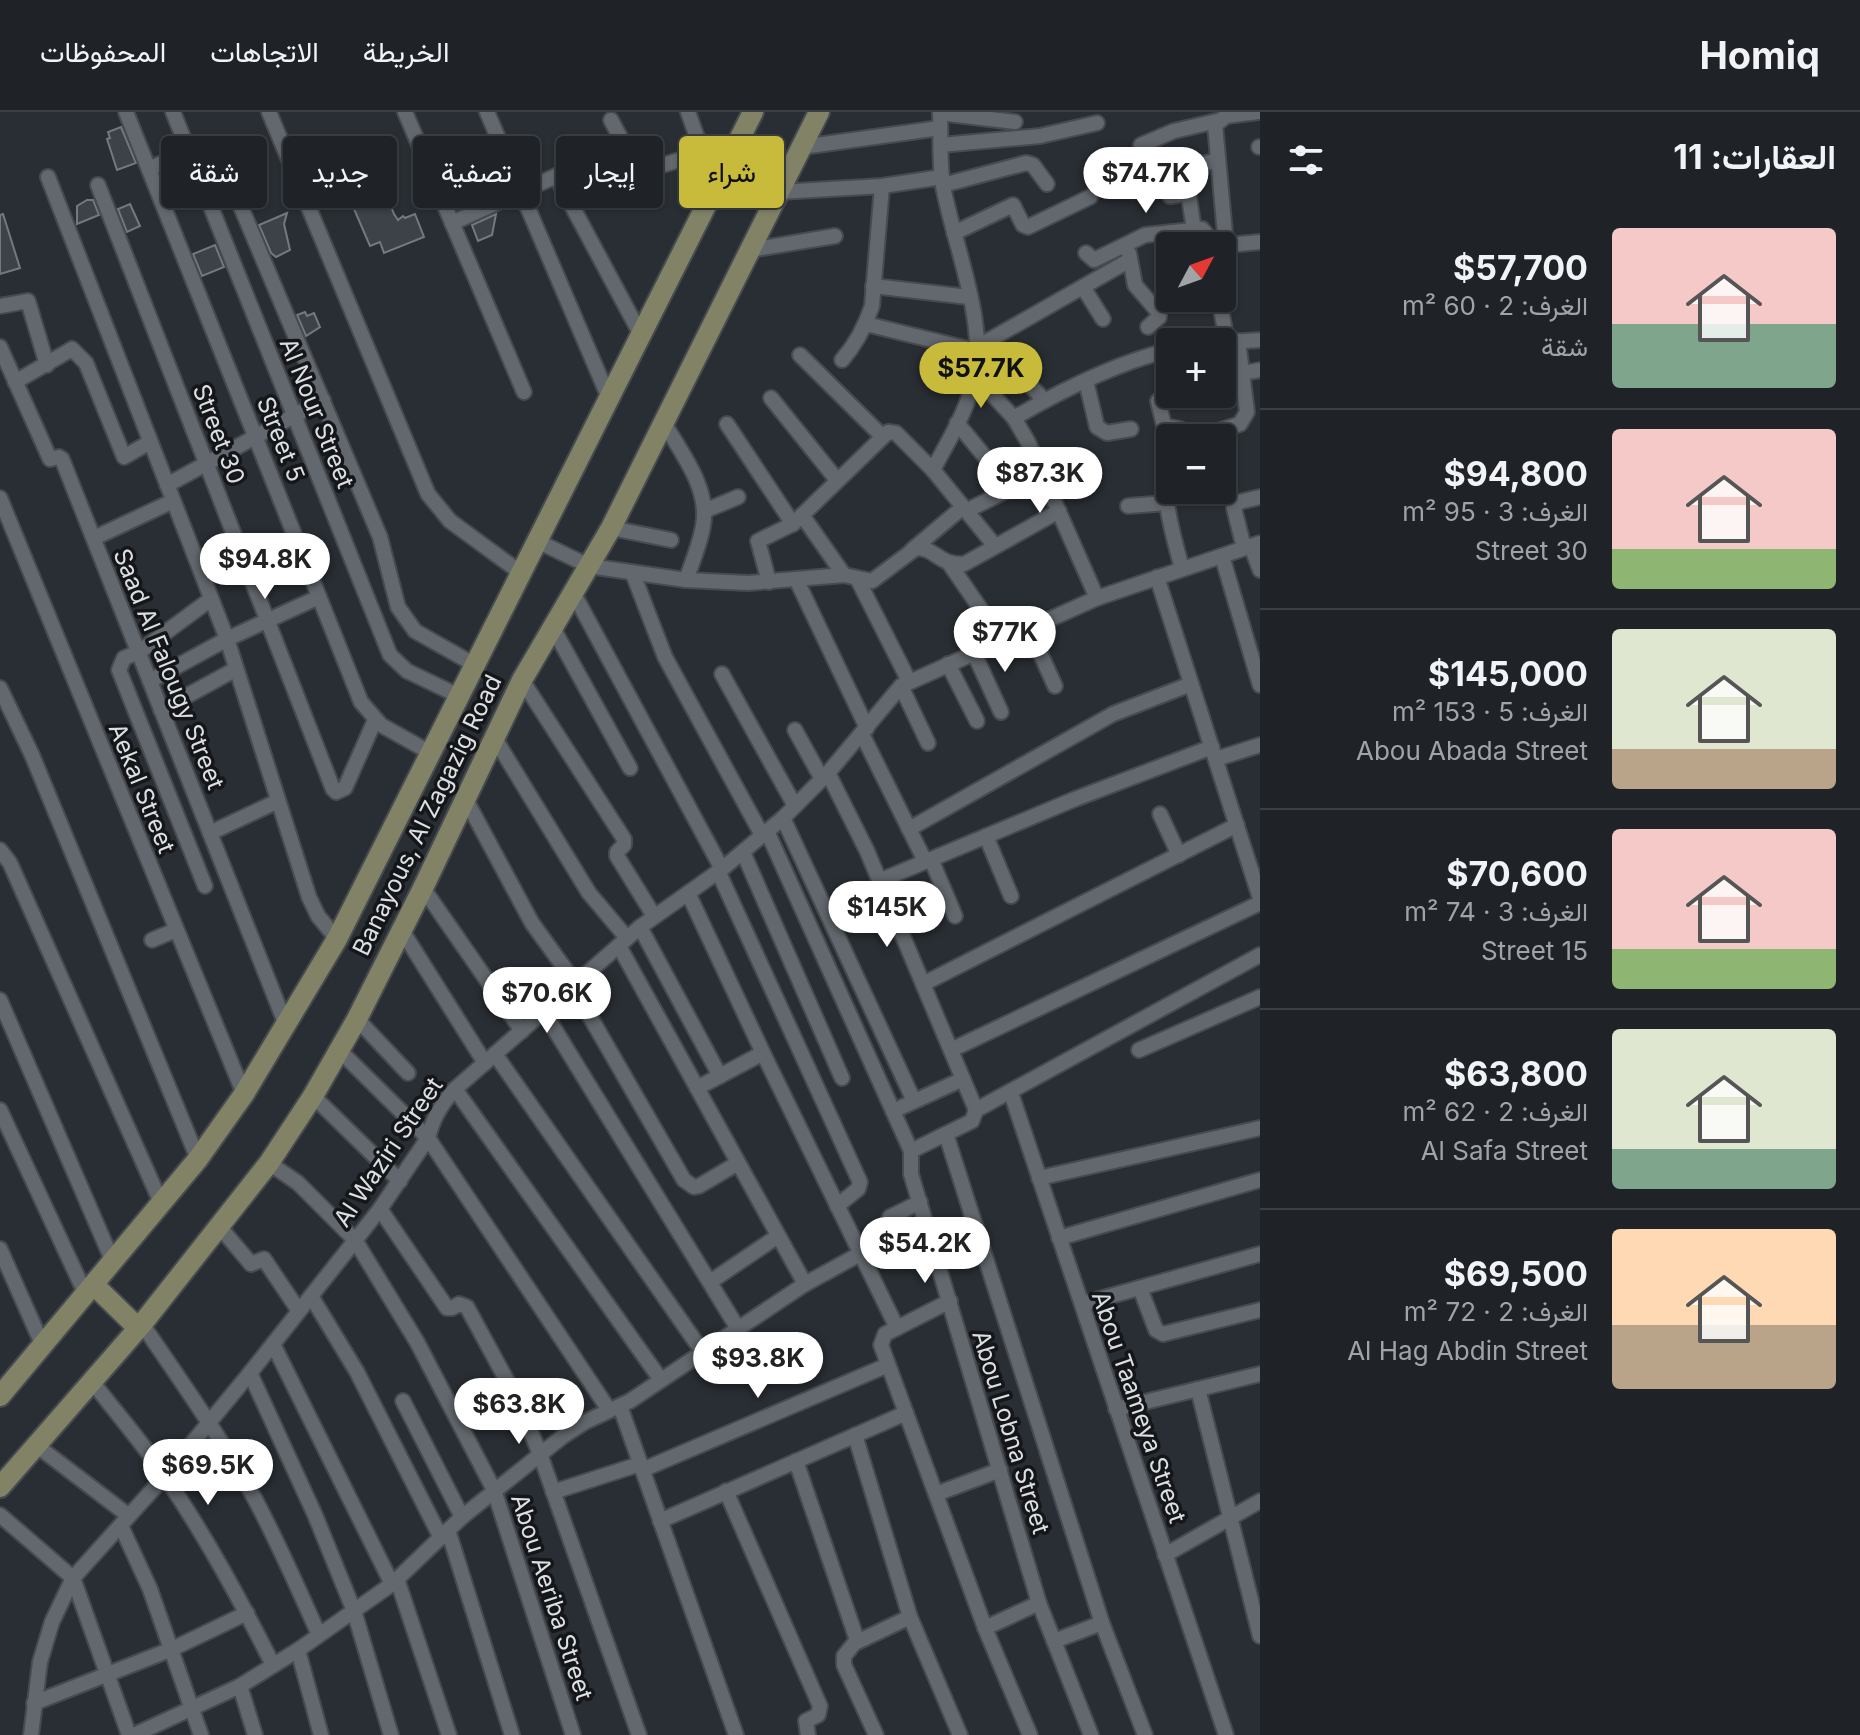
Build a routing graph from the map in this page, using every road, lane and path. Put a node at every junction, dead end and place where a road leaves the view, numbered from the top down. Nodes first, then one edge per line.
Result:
1 (126, 112) edge
2 (173, 112) edge
3 (269, 112) edge
4 (405, 112) edge
5 (487, 112) edge
6 (688, 112) edge
7 (753, 112) edge
8 (819, 112) edge
9 (940, 112) edge
10 (1258, 112) edge
11 (1016, 117) edge
12 (611, 120) dead end
13 (1217, 121) junction
14 (1097, 123) dead end
15 (940, 128) junction
16 (183, 136) edge
17 (497, 136) edge
18 (619, 136) edge
19 (697, 136) edge
20 (741, 136) edge
21 (1012, 140) junction
22 (941, 145) junction
23 (1141, 145) dead end
24 (802, 147) junction
25 (1218, 160) junction
26 (161, 164) edge
27 (149, 169) junction
28 (556, 176) edge
29 (48, 177) dead end
30 (942, 181) junction
31 (784, 182) edge
32 (540, 184) edge
33 (1047, 184) dead end
34 (98, 185) dead end
35 (882, 186) junction
36 (1140, 187) dead end
37 (784, 192) edge
38 (1170, 196) dead end
39 (1090, 197) dead end
40 (212, 208) edge
41 (241, 208) edge
42 (486, 208) edge
43 (527, 208) edge
44 (573, 208) edge
45 (705, 208) edge
46 (771, 208) edge
47 (452, 223) junction
48 (1198, 230) junction
49 (1202, 232) edge
50 (1221, 232) edge
51 (954, 233) junction
52 (835, 236) dead end
53 (1260, 242) edge
54 (1236, 244) edge
55 (750, 250) junction
56 (1129, 252) junction
57 (1086, 253) dead end
58 (873, 286) junction
59 (1083, 287) junction
60 (969, 297) junction
61 (0, 306) edge
62 (1103, 319) dead end
63 (866, 324) junction
64 (1148, 327) dead end
65 (641, 335) junction
66 (1260, 340) edge
67 (1236, 342) edge
68 (0, 347) edge
69 (977, 349) junction
70 (1156, 354) edge
71 (800, 355) dead end
72 (1236, 358) edge
73 (842, 360) dead end
74 (47, 365) junction
75 (1014, 368) dead end
76 (1260, 370) edge
77 (1243, 373) junction
78 (975, 376) junction
79 (1086, 381) junction
80 (15, 382) junction
81 (524, 392) dead end
82 (609, 398) junction
83 (771, 398) dead end
84 (323, 400) junction
85 (1044, 400) junction
86 (295, 416) junction
87 (1014, 418) junction
88 (664, 423) junction
89 (957, 423) junction
90 (727, 424) dead end
91 (1236, 425) edge
92 (1131, 429) dead end
93 (882, 436) junction
94 (256, 437) junction
95 (150, 442) junction
96 (207, 463) junction
97 (933, 470) junction
98 (1042, 473) junction
99 (837, 480) junction
100 (167, 485) junction
101 (1011, 488) junction
102 (738, 497) dead end
103 (1260, 497) edge
104 (0, 498) edge
105 (173, 501) junction
106 (1156, 504) edge
107 (1167, 504) edge
108 (1128, 506) dead end
109 (964, 509) junction
110 (704, 511) junction
111 (1059, 511) junction
112 (798, 519) junction
113 (611, 528) junction
114 (94, 538) junction
115 (671, 540) dead end
116 (537, 541) junction
117 (995, 546) junction
118 (1252, 546) edge
119 (912, 550) junction
120 (1222, 556) junction
121 (949, 563) junction
122 (589, 566) junction
123 (1182, 569) junction
124 (1260, 570) edge
125 (521, 573) junction
126 (633, 574) junction
127 (851, 577) junction
128 (1157, 577) junction
129 (686, 580) junction
130 (797, 581) junction
131 (769, 582) junction
132 (574, 594) junction
133 (319, 597) junction
134 (1097, 598) junction
135 (211, 599) junction
136 (269, 620) junction
137 (553, 628) junction
138 (1029, 628) junction
139 (227, 639) junction
140 (1002, 640) junction
141 (139, 652) junction
142 (974, 653) junction
143 (948, 664) junction
144 (475, 665) junction
145 (236, 669) junction
146 (722, 674) dead end
147 (522, 680) junction
148 (150, 681) junction
149 (905, 684) junction
150 (1191, 684) junction
151 (1260, 685) edge
152 (1055, 686) dead end
153 (0, 688) edge
154 (459, 696) junction
155 (161, 710) junction
156 (1001, 712) dead end
157 (375, 720) junction
158 (977, 721) dead end
159 (795, 730) dead end
160 (865, 731) junction
161 (494, 737) junction
162 (928, 743) dead end
163 (1260, 745) edge
164 (431, 753) junction
165 (1214, 753) junction
166 (630, 768) dead end
167 (825, 776) junction
168 (465, 798) junction
169 (278, 801) junction
170 (795, 806) junction
171 (1160, 814) dead end
172 (783, 818) junction
173 (1237, 825) junction
174 (909, 829) junction
175 (210, 833) junction
176 (764, 833) junction
177 (986, 836) junction
178 (0, 850) edge
179 (743, 852) junction
180 (1179, 855) junction
181 (1254, 858) edge
182 (928, 860) junction
183 (720, 870) junction
184 (879, 881) junction
185 (205, 886) dead end
186 (423, 888) junction
187 (688, 893) junction
188 (1011, 896) dead end
189 (1260, 900) edge
190 (654, 916) junction
191 (955, 916) dead end
192 (640, 927) junction
193 (401, 929) junction
194 (176, 930) junction
195 (337, 939) junction
196 (152, 940) dead end
197 (623, 942) junction
198 (1260, 955) edge
199 (923, 984) junction
200 (574, 986) junction
201 (1260, 997) edge
202 (0, 1000) edge
203 (544, 1012) junction
204 (357, 1019) junction
205 (286, 1025) junction
206 (522, 1031) junction
207 (339, 1050) junction
208 (951, 1050) junction
209 (1139, 1050) dead end
210 (763, 1053) junction
211 (490, 1058) junction
212 (408, 1073) dead end
213 (720, 1076) junction
214 (842, 1078) dead end
215 (963, 1079) junction
216 (697, 1088) junction
217 (455, 1089) junction
218 (1011, 1093) junction
219 (244, 1094) junction
220 (313, 1096) junction
221 (914, 1101) junction
222 (0, 1110) edge
223 (976, 1110) junction
224 (893, 1111) junction
225 (1260, 1128) edge
226 (946, 1134) junction
227 (428, 1138) junction
228 (911, 1151) junction
229 (198, 1159) junction
230 (269, 1163) junction
231 (738, 1163) junction
232 (1039, 1178) junction
233 (1260, 1180) edge
234 (400, 1181) junction
235 (920, 1202) junction
236 (162, 1205) junction
237 (837, 1206) junction
238 (380, 1209) junction
239 (219, 1226) junction
240 (778, 1236) junction
241 (1059, 1238) junction
242 (355, 1240) junction
243 (0, 1249) edge
244 (860, 1254) junction
245 (1260, 1254) edge
246 (113, 1262) junction
247 (710, 1282) junction
248 (805, 1284) junction
249 (1140, 1288) junction
250 (90, 1290) junction
251 (311, 1296) junction
252 (950, 1301) junction
253 (1082, 1304) junction
254 (1260, 1310) edge
255 (299, 1311) junction
256 (140, 1326) junction
257 (737, 1327) junction
258 (897, 1328) junction
259 (273, 1344) junction
260 (43, 1346) junction
261 (702, 1351) junction
262 (888, 1365) junction
263 (250, 1373) junction
264 (1260, 1374) edge
265 (91, 1380) junction
266 (661, 1380) junction
267 (1198, 1389) junction
268 (0, 1396) edge
269 (403, 1401) dead end
270 (615, 1408) junction
271 (1116, 1409) junction
272 (906, 1413) junction
273 (210, 1423) junction
274 (855, 1435) junction
275 (36, 1445) junction
276 (540, 1454) junction
277 (796, 1461) junction
278 (641, 1467) junction
279 (1000, 1470) junction
280 (165, 1476) junction
281 (0, 1487) edge
282 (494, 1490) junction
283 (726, 1491) junction
284 (553, 1492) junction
285 (936, 1494) junction
286 (1260, 1501) edge
287 (0, 1515) edge
288 (462, 1517) junction
289 (1229, 1518) junction
290 (125, 1521) junction
291 (660, 1521) junction
292 (444, 1534) junction
293 (1165, 1555) junction
294 (73, 1578) junction
295 (394, 1582) junction
296 (1039, 1603) junction
297 (354, 1611) junction
298 (247, 1613) junction
299 (910, 1617) junction
300 (1102, 1623) junction
301 (985, 1628) junction
302 (319, 1635) junction
303 (1260, 1636) edge
304 (1054, 1641) junction
305 (857, 1642) junction
306 (172, 1649) junction
307 (298, 1650) junction
308 (273, 1665) junction
309 (108, 1674) junction
310 (240, 1686) junction
311 (34, 1703) junction
312 (193, 1709) junction
313 (31, 1735) edge
314 (131, 1735) edge
315 (201, 1735) edge
316 (255, 1735) edge
317 (321, 1735) edge
318 (391, 1735) edge
319 (449, 1735) edge
320 (512, 1735) edge
321 (573, 1735) edge
322 (639, 1735) edge
323 (736, 1735) edge
324 (808, 1735) edge
325 (876, 1735) edge
326 (960, 1735) edge
327 (1030, 1735) edge
328 (1091, 1735) edge
329 (1145, 1735) edge
330 (1226, 1735) edge

1 - 27 street, Street 5
2 - 16 street, Al Nour Street
3 - 125 street
4 - 47 street
5 - 17 street
6 - 19 street
7 - 20 main road, Banayous, Al Zagazig Road
8 - 24 main road, Banayous, Al Zagazig Road
9 - 11 street
9 - 15 street
10 - 13 street
11 - 21 street
12 - 18 street
13 - 23 street
13 - 25 street
14 - 21 street
15 - 22 street
15 - 24 street
21 - 22 street
22 - 30 street
24 - 31 main road, Banayous, Al Zagazig Road
25 - 36 street
25 - 50 street
26 - 27 street
27 - 94 street, Street 5
28 - 32 street
29 - 95 street
30 - 33 street
30 - 35 street
30 - 51 street
34 - 96 street, Street 30
35 - 37 street
35 - 58 street
38 - 48 street
39 - 51 street
40 - 86 street, Al Nour Street
41 - 84 street
42 - 47 street
43 - 82 street
44 - 65 street
45 - 65 main road, Banayous, Al Zagazig Road
46 - 55 main road, Banayous, Al Zagazig Road
47 - 81 street
48 - 49 street
48 - 56 street
51 - 60 street
52 - 55 street
53 - 54 street
55 - 88 main road, Banayous, Al Zagazig Road
56 - 57 street
56 - 59 street
56 - 64 street
58 - 60 street
58 - 63 street
59 - 62 street
59 - 69 street
60 - 69 street
61 - 74 street
63 - 69 street
63 - 73 street
65 - 82 main road, Banayous, Al Zagazig Road
66 - 67 street
68 - 80 street, Saad Al Falougy Street
69 - 78 street
70 - 79 street
71 - 93 street
72 - 77 street
74 - 80 street
74 - 95 street
75 - 85 street
76 - 77 street
77 - 91 street
78 - 87 street
78 - 89 street
79 - 85 street
79 - 92 street
80 - 114 street, Saad Al Falougy Street
82 - 116 main road, Banayous, Al Zagazig Road
83 - 99 street
84 - 86 street
84 - 144 street
85 - 87 street
86 - 94 street
86 - 154 street, Al Nour Street
87 - 98 street
88 - 110 street
88 - 113 main road, Banayous, Al Zagazig Road
89 - 97 street
89 - 101 street
90 - 112 street
93 - 97 street
93 - 99 street
94 - 96 street
94 - 133 street, Street 5
95 - 100 street
96 - 100 street
96 - 136 street, Street 30
97 - 109 street
98 - 101 street
98 - 111 street
99 - 112 street
100 - 105 street
101 - 109 street
102 - 110 street
103 - 118 street
104 - 194 street, Aekal Street
105 - 114 street
105 - 135 street
106 - 108 street
107 - 123 street
109 - 117 street
109 - 119 street
110 - 129 street
111 - 117 street
111 - 134 street
112 - 127 street
112 - 131 street
113 - 115 street
113 - 122 main road, Banayous, Al Zagazig Road
114 - 141 street, Saad Al Falougy Street
116 - 122 street
116 - 125 main road, Banayous, Al Zagazig Road
117 - 121 street
118 - 120 street, Al Waziri Street
118 - 124 street
119 - 121 street
119 - 127 street
120 - 123 street, Al Waziri Street
120 - 151 street
121 - 140 street
122 - 126 street
122 - 132 main road, Banayous, Al Zagazig Road
123 - 128 street, Al Waziri Street
125 - 144 main road, Banayous, Al Zagazig Road
126 - 129 street
126 - 176 street, Abou Lobna Street
127 - 130 street
127 - 149 street
128 - 134 street, Al Waziri Street
128 - 150 street
129 - 131 street
130 - 131 street
130 - 160 street
132 - 137 main road, Banayous, Al Zagazig Road
132 - 183 street
133 - 136 street
133 - 157 street, Street 5
134 - 138 street, Al Waziri Street
135 - 139 street
135 - 141 street
136 - 139 street
136 - 157 street, Street 30
137 - 147 main road, Banayous, Al Zagazig Road
137 - 166 street
138 - 140 street, Al Waziri Street
138 - 152 street
139 - 145 street
139 - 148 street
140 - 142 street, Al Waziri Street
141 - 148 street, Saad Al Falougy Street
141 - 185 street
142 - 143 street, Al Waziri Street
142 - 156 street
143 - 149 street, Al Waziri Street
143 - 158 street
144 - 154 main road, Banayous, Al Zagazig Road
145 - 155 street
145 - 169 street
146 - 170 street
147 - 161 main road, Banayous, Al Zagazig Road
147 - 190 street
148 - 155 street, Saad Al Falougy Street
149 - 160 street, Al Waziri Street
149 - 162 street
150 - 165 street
150 - 174 street
153 - 229 street
154 - 164 main road, Banayous, Al Zagazig Road
155 - 175 street, Saad Al Falougy Street
157 - 164 street, Street 5
159 - 167 street
160 - 167 street, Al Waziri Street
160 - 174 street
161 - 168 main road, Banayous, Al Zagazig Road
161 - 197 street
163 - 165 street
164 - 195 main road, Banayous, Al Zagazig Road
165 - 173 street
165 - 177 street
167 - 170 street, Al Waziri Street
167 - 184 street
168 - 186 main road, Banayous, Al Zagazig Road
168 - 200 street
169 - 175 street
169 - 195 street
170 - 172 street, Al Waziri Street
171 - 180 street
172 - 176 street, Al Waziri Street
172 - 221 street
173 - 180 street
173 - 181 street
174 - 182 street
175 - 205 street, Saad Al Falougy Street
176 - 179 street, Al Waziri Street
176 - 224 street, Abou Lobna Street
177 - 182 street
177 - 188 street
178 - 236 street
179 - 183 street, Al Waziri Street
179 - 214 street
180 - 199 street
181 - 189 street
182 - 184 street
182 - 191 street
183 - 187 street, Al Waziri Street
183 - 237 street
184 - 199 street
186 - 193 main road, Banayous, Al Zagazig Road
186 - 206 street
187 - 190 street, Al Waziri Street
187 - 210 street
189 - 208 street
190 - 192 street, Al Waziri Street
192 - 197 street, Al Waziri Street
192 - 213 street
193 - 204 main road, Banayous, Al Zagazig Road
193 - 211 street
194 - 196 street
194 - 219 street, Aekal Street
195 - 205 main road, Banayous, Al Zagazig Road
197 - 200 street, Al Waziri Street
197 - 216 street
198 - 218 street
199 - 208 street
200 - 203 street, Al Waziri Street
200 - 231 street
201 - 209 street
202 - 246 street
203 - 206 street, Al Waziri Street
203 - 247 street
204 - 207 main road, Banayous, Al Zagazig Road
204 - 212 street
205 - 219 main road, Banayous, Al Zagazig Road
206 - 211 street, Al Waziri Street
207 - 220 main road, Banayous, Al Zagazig Road
207 - 227 street
208 - 215 street
210 - 213 street
210 - 237 street
211 - 217 street, Al Waziri Street
211 - 261 street
213 - 216 street
215 - 221 street
215 - 223 street
216 - 231 street
217 - 227 street, Al Waziri Street
217 - 266 street
218 - 223 street
218 - 232 street, Abou Taameya Street
219 - 229 main road, Banayous, Al Zagazig Road
220 - 230 main road, Banayous, Al Zagazig Road
220 - 234 street
221 - 224 street
222 - 250 street
223 - 226 street
224 - 228 street, Abou Lobna Street
225 - 232 street
226 - 228 street
226 - 300 street
227 - 234 street, Al Waziri Street
227 - 270 street
228 - 235 street, Abou Lobna Street
229 - 236 main road, Banayous, Al Zagazig Road
230 - 239 main road, Banayous, Al Zagazig Road
230 - 242 street, Abou Aeriba Street
231 - 240 street
232 - 241 street, Abou Taameya Street
233 - 241 street
234 - 238 street, Al Waziri Street
235 - 244 street
235 - 252 street, Abou Lobna Street
236 - 246 main road, Banayous, Al Zagazig Road
237 - 244 street
238 - 242 street, Al Waziri Street
238 - 276 street
239 - 255 street
239 - 256 main road, Banayous, Al Zagazig Road
240 - 247 street
240 - 248 street
241 - 253 street, Abou Taameya Street
242 - 251 street, Al Waziri Street
242 - 282 street, Abou Aeriba Street
243 - 260 street
244 - 248 street
244 - 258 street
245 - 249 street
246 - 250 main road, Banayous, Al Zagazig Road
247 - 257 street
248 - 257 street
249 - 253 street
249 - 254 street
250 - 256 main road
250 - 260 main road, Banayous, Al Zagazig Road
251 - 255 street, Al Waziri Street
251 - 292 street
252 - 258 street
252 - 279 street, Abou Lobna Street
253 - 271 street, Abou Taameya Street
255 - 259 street, Al Waziri Street
256 - 265 main road, Banayous, Al Zagazig Road
256 - 273 street
257 - 261 street
258 - 262 street
259 - 263 street, Al Waziri Street
259 - 295 street
260 - 268 main road, Banayous, Al Zagazig Road
261 - 266 street
262 - 272 street
262 - 278 street
263 - 273 street, Al Waziri Street
263 - 297 street
264 - 267 street
265 - 275 main road, Banayous, Al Zagazig Road
265 - 280 street
266 - 270 street
267 - 271 street
267 - 289 street
269 - 288 street
270 - 276 street
270 - 278 street
271 - 293 street, Abou Taameya Street
272 - 274 street
272 - 285 street
273 - 280 street, Al Waziri Street
273 - 302 street
274 - 277 street
274 - 299 street
275 - 281 main road, Banayous, Al Zagazig Road
275 - 290 street
276 - 282 street
276 - 284 street
277 - 283 street
277 - 305 street
278 - 284 street
278 - 291 street
279 - 285 street
279 - 296 street, Abou Lobna Street
280 - 290 street, Al Waziri Street
280 - 298 street
282 - 288 street
282 - 321 street, Abou Aeriba Street
283 - 291 street
283 - 324 street
284 - 322 street
285 - 301 street
286 - 289 street
287 - 294 street
288 - 292 street
289 - 293 street
289 - 303 street
290 - 294 street, Al Waziri Street
290 - 306 street
291 - 323 street
292 - 295 street
292 - 320 street
293 - 330 street, Abou Taameya Street
294 - 309 street
294 - 311 street, Al Waziri Street
295 - 297 street
295 - 319 street
296 - 301 street
296 - 304 street, Abou Lobna Street
297 - 302 street
297 - 318 street
298 - 306 street
298 - 308 street
299 - 305 street
299 - 326 street
300 - 304 street
300 - 329 street
301 - 327 street
302 - 307 street
304 - 328 street, Abou Lobna Street
305 - 325 street
306 - 309 street
306 - 312 street
307 - 308 street
307 - 317 street
308 - 310 street
309 - 311 street
309 - 314 street
310 - 312 street
310 - 316 street
311 - 313 street, Al Waziri Street
312 - 314 street
312 - 315 street

